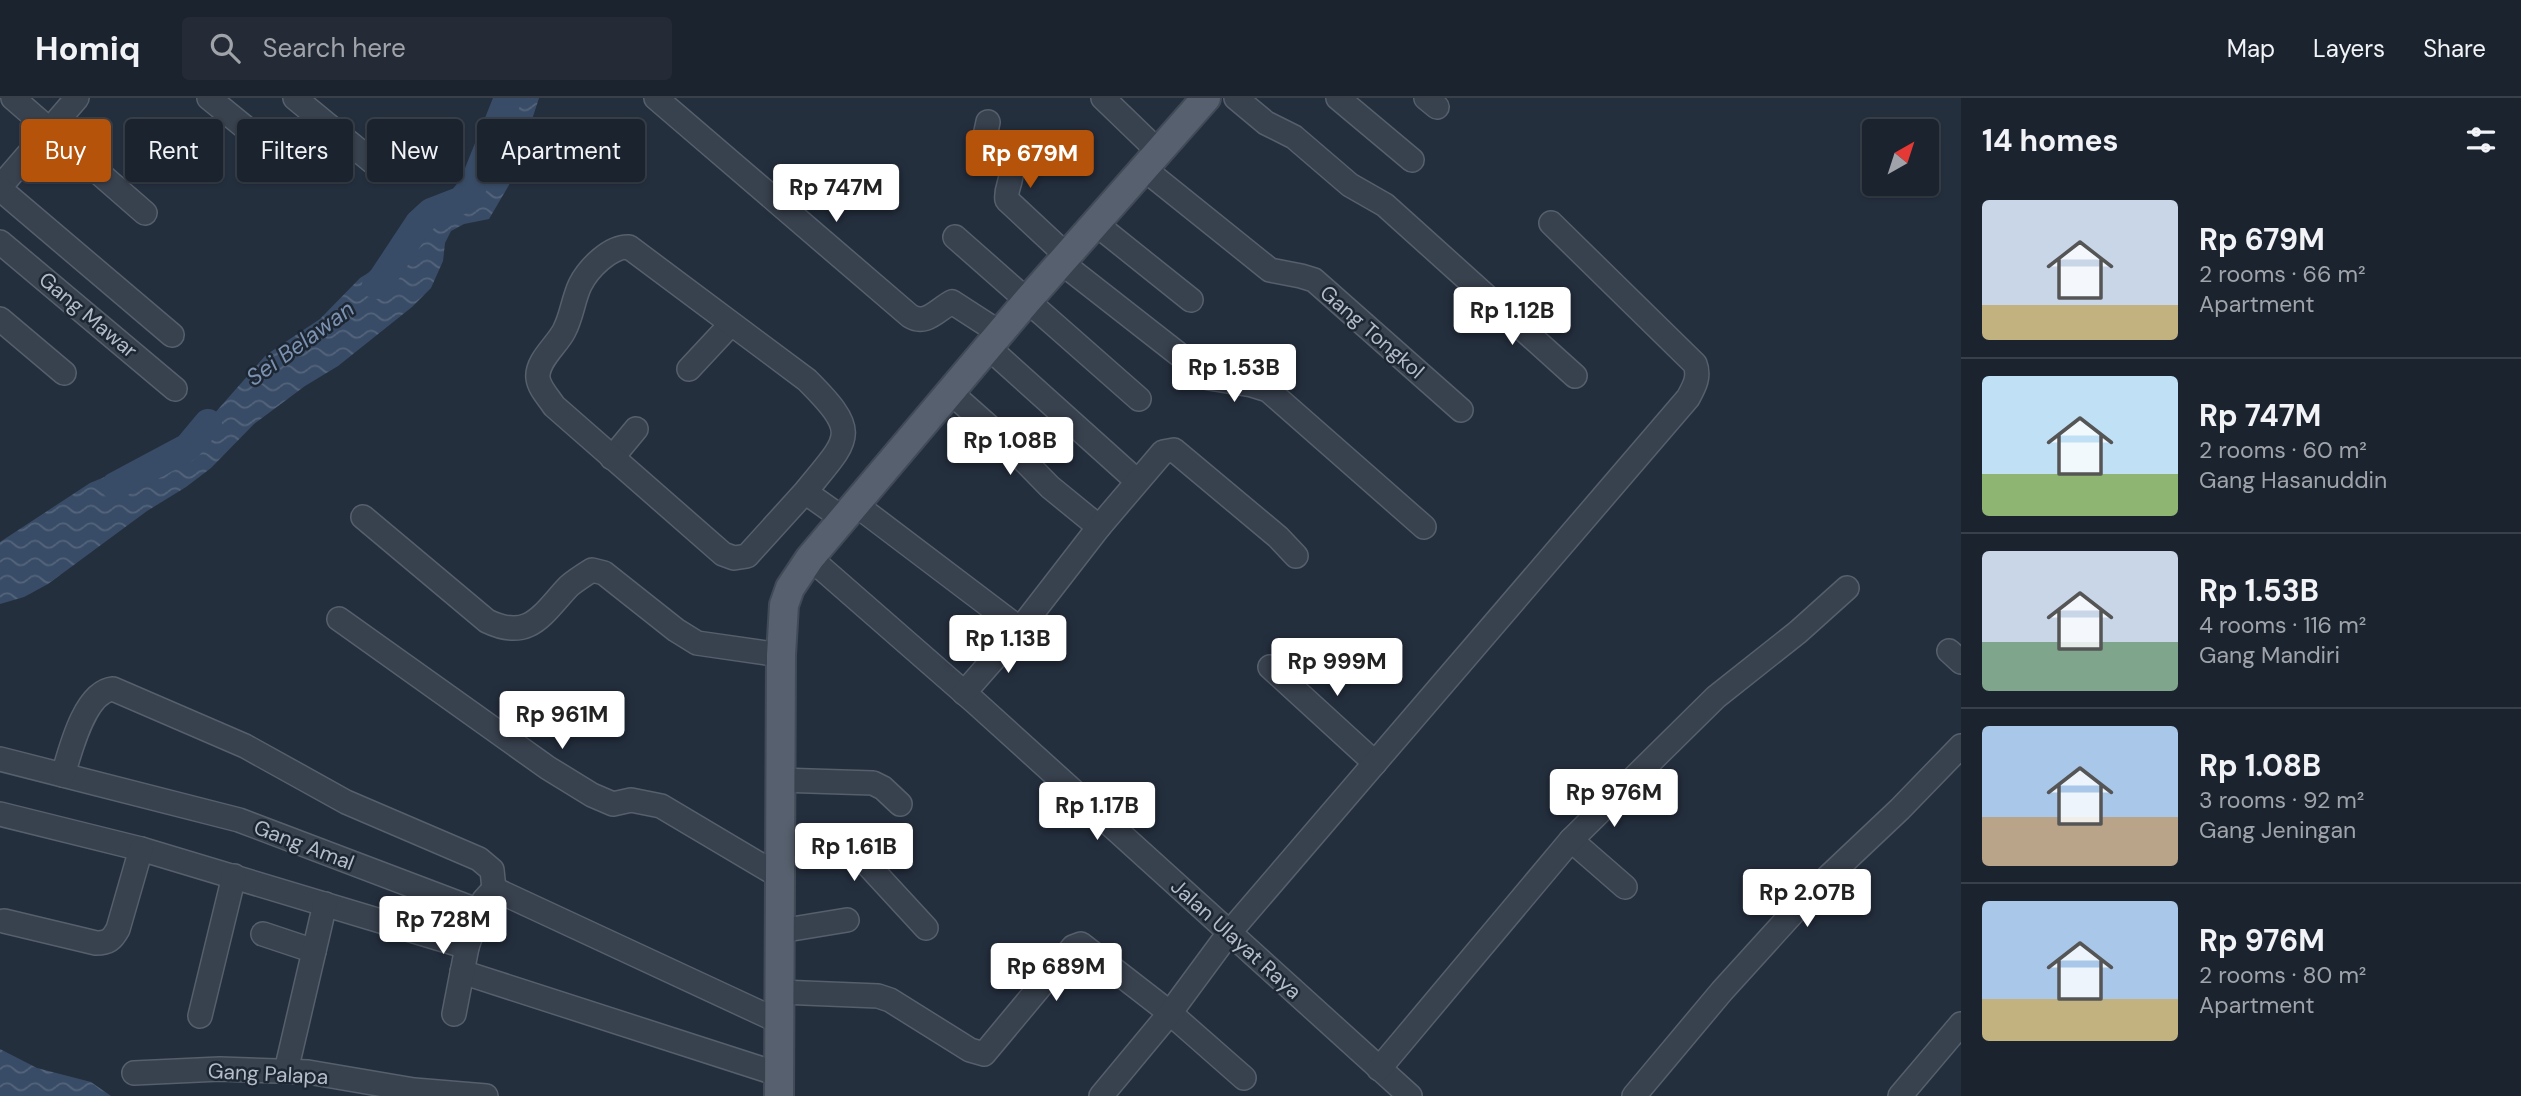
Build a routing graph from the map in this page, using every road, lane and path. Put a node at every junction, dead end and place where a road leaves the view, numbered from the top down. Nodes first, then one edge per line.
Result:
1 (13, 98) edge
2 (77, 98) edge
3 (209, 98) edge
4 (295, 98) edge
5 (656, 98) edge
6 (1103, 98) edge
7 (1206, 98) edge
8 (1236, 98) edge
9 (1338, 98) edge
10 (38, 119) edge
11 (59, 119) edge
12 (237, 121) edge
13 (988, 122) dead end
14 (367, 157) edge
15 (1151, 160) junction
16 (1412, 160) dead end
17 (21, 163) edge
18 (110, 182) edge
19 (0, 188) edge
20 (145, 213) dead end
21 (1551, 223) dead end
22 (1096, 224) junction
23 (955, 237) dead end
24 (0, 242) edge
25 (1064, 260) junction
26 (1191, 300) dead end
27 (1027, 301) junction
28 (0, 319) edge
29 (731, 324) junction
30 (172, 335) dead end
31 (994, 340) junction
32 (689, 369) dead end
33 (64, 373) dead end
34 (1576, 376) dead end
35 (175, 389) dead end
36 (950, 392) junction
37 (1139, 399) dead end
38 (1461, 410) dead end
39 (636, 429) dead end
40 (612, 458) junction
41 (1137, 481) junction
42 (805, 492) junction
43 (849, 511) junction
44 (363, 517) dead end
45 (1099, 527) junction
46 (1424, 527) dead end
47 (1296, 556) dead end
48 (810, 558) junction
49 (1847, 588) dead end
50 (339, 619) dead end
51 (1020, 629) junction
52 (781, 655) junction
53 (1270, 667) dead end
54 (964, 693) junction
55 (1961, 746) edge
56 (0, 759) edge
57 (1375, 763) junction
58 (63, 775) junction
59 (779, 780) junction
60 (900, 804) dead end
61 (0, 814) edge
62 (1571, 840) junction
63 (780, 843) junction
64 (141, 849) junction
65 (234, 876) junction
66 (779, 876) junction
67 (1625, 887) dead end
68 (494, 889) junction
69 (325, 904) junction
70 (479, 911) junction
71 (847, 920) dead end
72 (4, 921) dead end
73 (926, 928) dead end
74 (780, 931) junction
75 (1229, 933) junction
76 (262, 934) dead end
77 (467, 947) junction
78 (314, 951) junction
79 (463, 972) junction
80 (779, 992) junction
81 (1170, 1013) junction
82 (454, 1014) dead end
83 (200, 1016) dead end
84 (778, 1021) junction
85 (1961, 1024) edge
86 (1380, 1069) junction
87 (286, 1071) junction
88 (134, 1073) dead end
89 (1244, 1078) dead end
90 (778, 1085) edge
91 (414, 1093) edge
92 (486, 1096) edge
93 (1101, 1096) edge
94 (1410, 1096) edge
95 (1634, 1096) edge
96 (1900, 1096) edge

1 - 10 street
2 - 11 street
3 - 12 street
4 - 14 street
5 - 31 street
6 - 15 street, Gang Tongkol
7 - 15 main road
8 - 34 street
9 - 16 street
13 - 25 street
15 - 22 main road
15 - 38 street, Gang Tongkol
17 - 19 street
18 - 20 street
19 - 30 street
21 - 57 street
22 - 25 main road
22 - 26 street
23 - 27 street
24 - 35 street, Gang Mawar
25 - 27 main road
25 - 46 street
27 - 31 main road
27 - 37 street
28 - 33 street
29 - 32 street
29 - 40 street
29 - 42 street
31 - 36 main road
31 - 41 street
36 - 43 main road
36 - 45 street
39 - 40 street
40 - 42 street
41 - 45 street
41 - 47 street
42 - 43 street
43 - 48 main road
43 - 51 street
44 - 52 street
45 - 51 street
48 - 52 main road
48 - 54 street, Jalan Ulayat Raya
49 - 62 street
50 - 66 street
51 - 54 street
52 - 59 main road
53 - 57 street
54 - 75 street, Jalan Ulayat Raya
55 - 95 street
56 - 58 street, Gang Amal
57 - 75 street
58 - 68 street
58 - 70 street, Gang Amal
59 - 60 street
59 - 63 main road
61 - 64 street
62 - 67 street
62 - 86 street
63 - 66 main road
63 - 73 street
64 - 65 street
64 - 72 street
65 - 69 street
65 - 83 street
66 - 74 main road
68 - 70 street
68 - 84 street
69 - 77 street
69 - 78 street
70 - 77 street
71 - 74 street
74 - 80 main road
75 - 81 street
75 - 86 street, Jalan Ulayat Raya
76 - 78 street
77 - 79 street
78 - 87 street
79 - 82 street
79 - 90 street
80 - 81 street
80 - 84 main road
81 - 89 street
81 - 93 street
84 - 90 main road
85 - 96 street
86 - 94 street, Jalan Ulayat Raya
87 - 88 street, Gang Palapa
87 - 91 street, Gang Palapa
91 - 92 street, Gang Palapa

